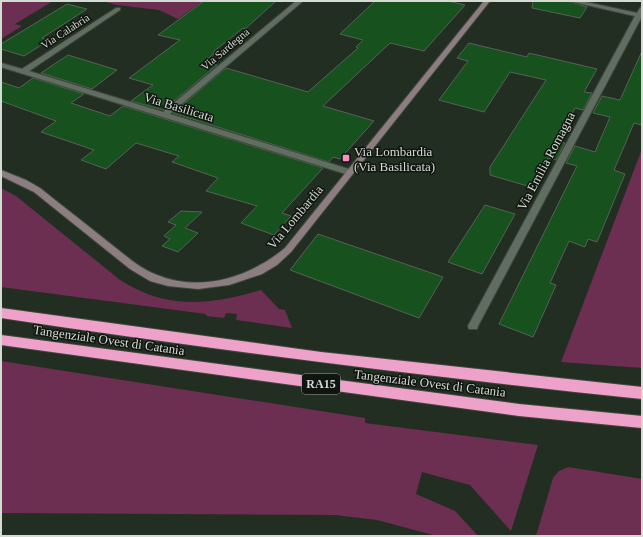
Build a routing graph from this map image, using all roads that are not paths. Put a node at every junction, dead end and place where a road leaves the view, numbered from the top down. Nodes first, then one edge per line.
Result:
1 (300, 1) edge
2 (487, 1) edge
3 (572, 1) edge
4 (118, 9) dead end
5 (641, 13) edge
6 (1, 65) edge
7 (23, 72) junction
8 (164, 115) junction
9 (349, 172) junction
10 (1, 173) edge
11 (1, 313) edge
12 (473, 326) dead end
13 (1, 340) edge
14 (517, 381) junction
15 (642, 386) edge
16 (642, 393) edge
17 (642, 422) edge

1 - 8 street, Via Sardegna
2 - 9 street, Via Lombardia
3 - 5 street
4 - 7 street, Via Calabria
5 - 12 street, Via Emilia Romagna
6 - 7 street, Via Basilicata
7 - 8 street, Via Basilicata
8 - 9 street, Via Basilicata
9 - 10 street, Via Lombardia
11 - 14 highway, Tangenziale Ovest di Catania / RA15
13 - 17 highway, Tangenziale Ovest di Catania / RA15
14 - 15 highway
14 - 16 highway, Tangenziale Ovest di Catania / RA15

